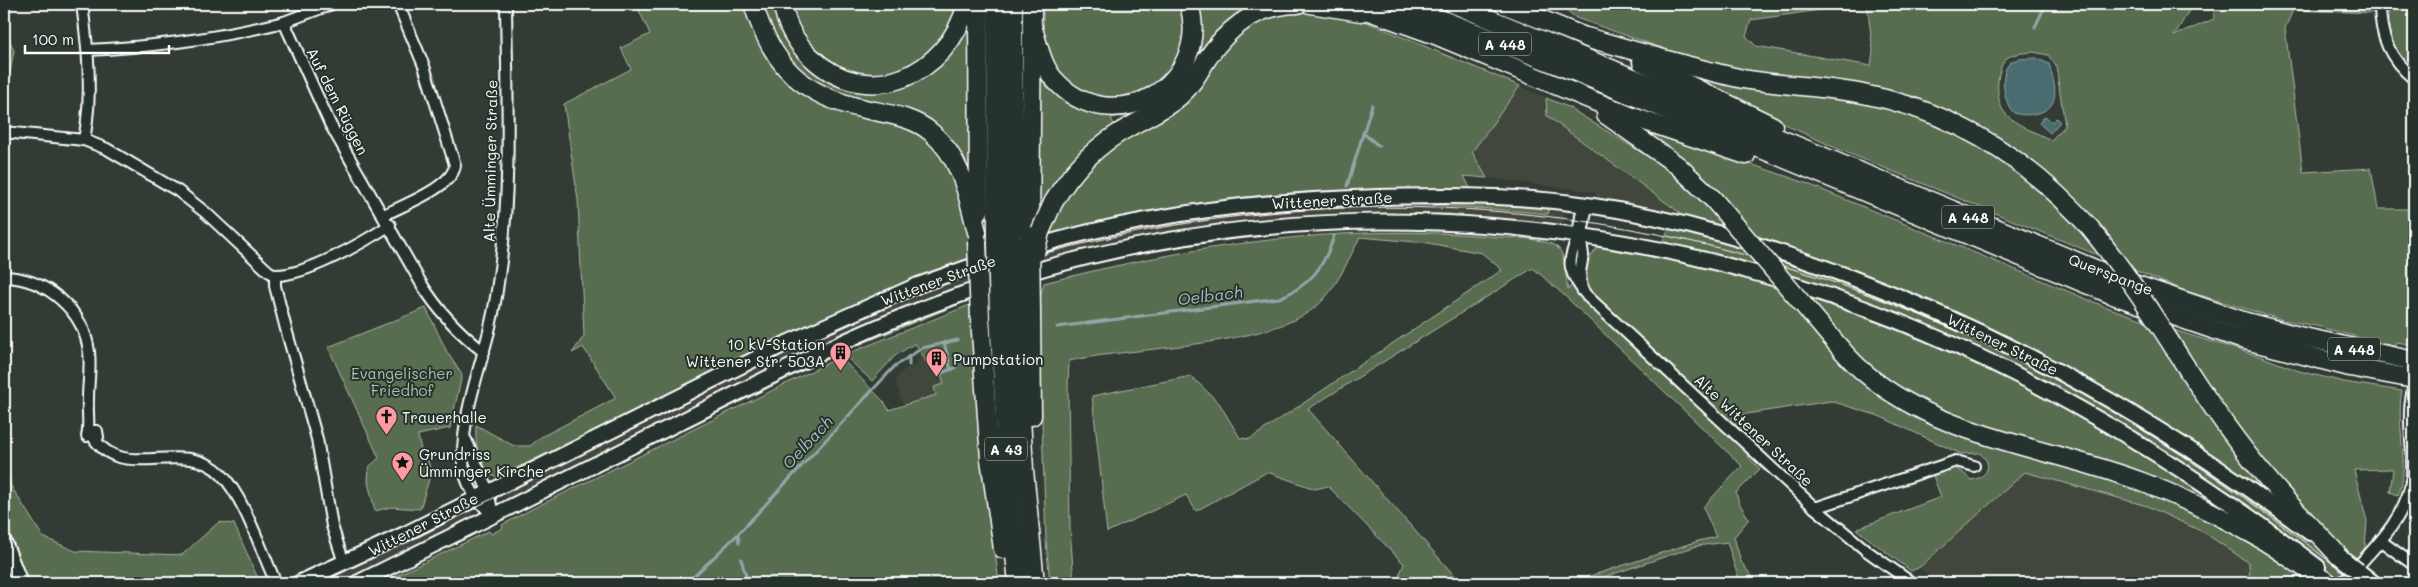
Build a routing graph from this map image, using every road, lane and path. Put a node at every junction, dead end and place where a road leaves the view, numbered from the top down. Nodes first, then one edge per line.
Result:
1 (82, 4) edge
2 (332, 4) edge
3 (398, 4) edge
4 (506, 4) edge
5 (753, 4) edge
6 (783, 4) edge
7 (967, 4) edge
8 (978, 4) edge
9 (996, 4) edge
10 (1013, 4) edge
11 (1032, 4) edge
12 (1189, 4) edge
13 (1298, 4) edge
14 (1310, 4) edge
15 (1349, 4) edge
16 (1401, 4) edge
17 (1454, 4) edge
18 (1503, 4) edge
19 (2380, 4) edge
20 (1387, 17) junction
21 (284, 22) junction
22 (1032, 26) junction
23 (1586, 37) junction
24 (88, 50) junction
25 (2414, 80) edge
26 (1564, 88) junction
27 (4, 132) edge
28 (84, 140) junction
29 (1818, 155) junction
30 (1871, 195) junction
31 (1585, 205) junction
32 (384, 215) junction
33 (390, 225) junction
34 (1580, 234) junction
35 (977, 237) junction
36 (1005, 243) junction
37 (1030, 268) junction
38 (275, 276) junction
39 (4, 277) edge
40 (1015, 314) junction
41 (484, 352) junction
42 (2412, 361) edge
43 (2411, 380) edge
44 (465, 434) junction
45 (1974, 466) dead end
46 (488, 491) junction
47 (475, 498) junction
48 (1815, 508) junction
49 (493, 516) junction
50 (2381, 541) junction
51 (4, 542) edge
52 (2339, 556) junction
53 (344, 563) junction
54 (2414, 565) edge
55 (1034, 577) edge
56 (2327, 579) edge
57 (20, 583) edge
58 (276, 583) edge
59 (299, 583) edge
60 (357, 583) edge
61 (1008, 583) edge
62 (1018, 583) edge
63 (1912, 583) edge
64 (2342, 583) edge
65 (2373, 583) edge

1 - 24 street
2 - 21 street
3 - 32 street
4 - 41 street, Alte Ümminger Straße
5 - 35 highway
6 - 7 highway
8 - 35 highway
9 - 36 highway, A 43
10 - 36 highway, A 43
11 - 22 highway
12 - 22 highway
13 - 37 highway, bridge
14 - 20 highway
15 - 20 highway
16 - 30 highway, A 448
17 - 29 highway, A 448
18 - 23 highway
19 - 25 street
20 - 26 highway
21 - 24 street
21 - 32 street, Auf dem Rüggen
22 - 37 highway, bridge
23 - 29 highway
23 - 52 highway, bridge
24 - 28 street
26 - 30 highway
26 - 56 highway, bridge
27 - 28 street
28 - 38 street
29 - 42 highway, Querspange / A 448
30 - 43 highway, Querspange / A 448
31 - 34 main road
31 - 46 main road, Wittener Straße
31 - 52 main road, Wittener Straße
32 - 33 street, Auf dem Rüggen
33 - 38 street
33 - 41 street, Auf dem Rüggen
34 - 48 street, Alte Wittener Straße
34 - 49 main road, Wittener Straße
34 - 56 main road, Wittener Straße
35 - 61 highway, bridge
36 - 40 highway, A 43, bridge
37 - 40 highway, bridge
38 - 53 street
39 - 58 street
40 - 55 highway, A 43
40 - 62 highway, A 43
41 - 44 street, Alte Ümminger Straße
43 - 50 street
44 - 46 street, Alte Ümminger Straße
44 - 47 street, Alte Ümminger Straße
45 - 48 street
46 - 47 main road, Wittener Straße
46 - 49 street, Alte Ümminger Straße
47 - 49 street, Alte Ümminger Straße
47 - 53 main road, Wittener Straße
48 - 63 street, Alte Wittener Straße
49 - 60 main road, Wittener Straße
50 - 54 street
50 - 64 street
51 - 57 main road
52 - 65 main road, Wittener Straße, bridge
53 - 59 main road, Wittener Straße

